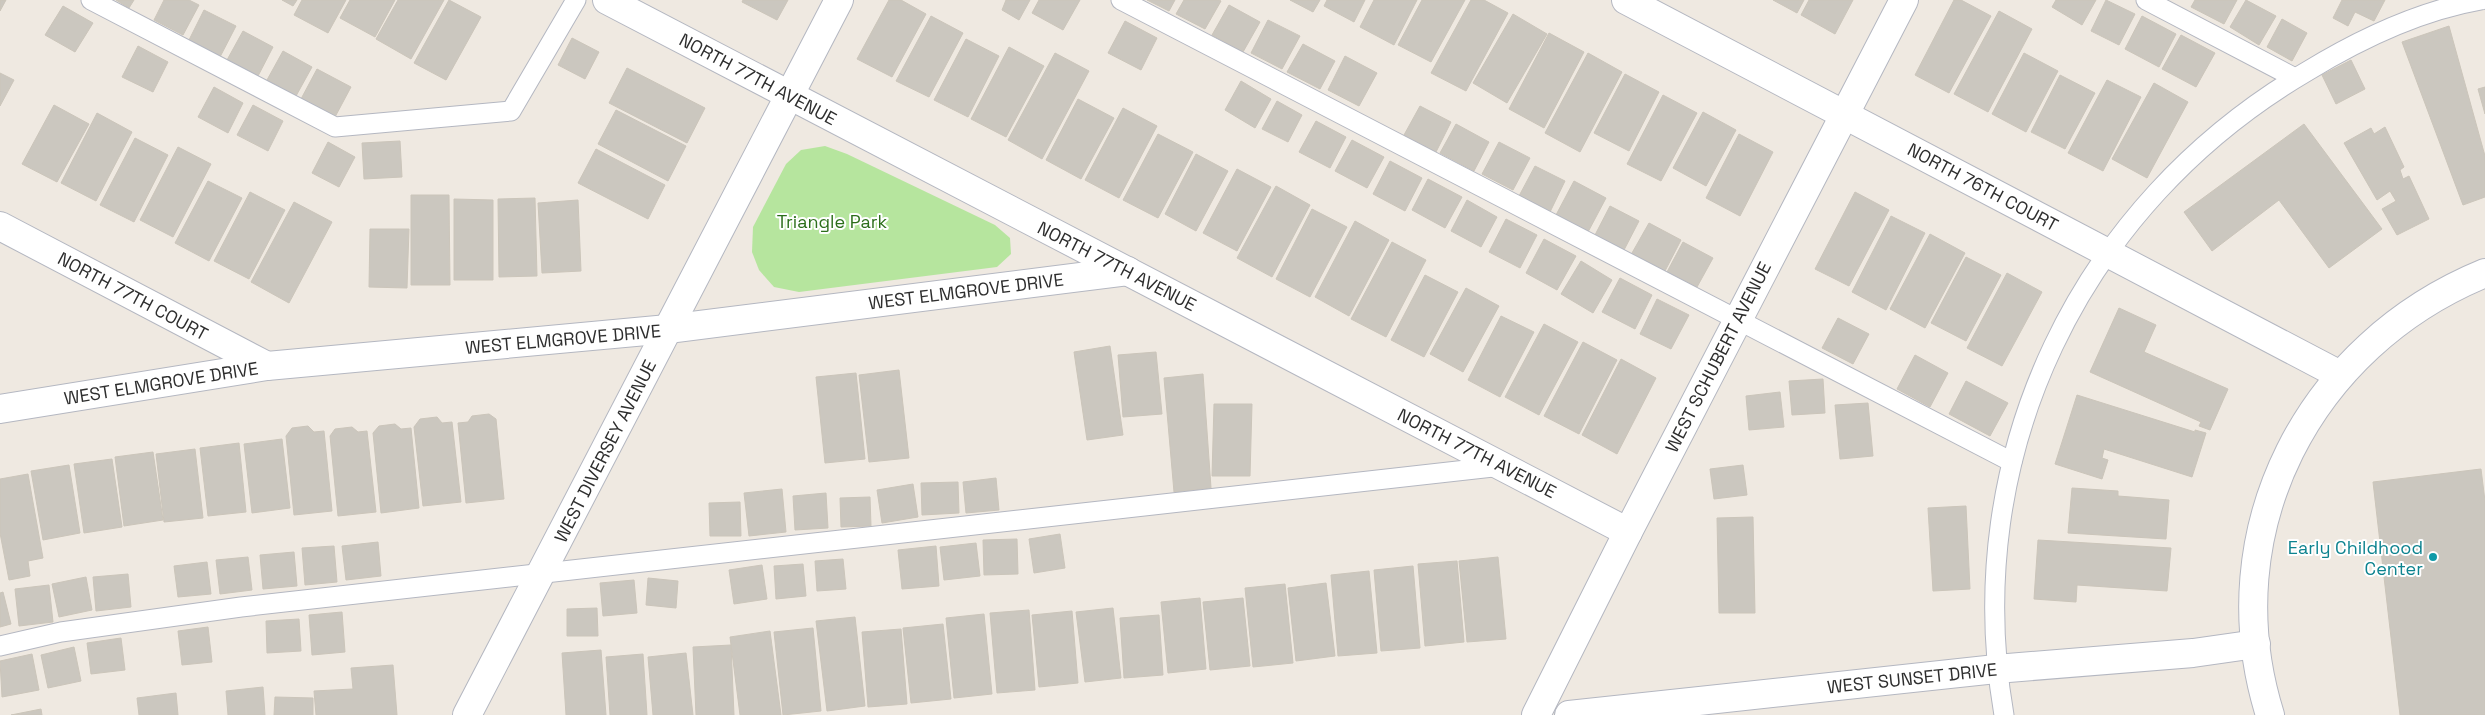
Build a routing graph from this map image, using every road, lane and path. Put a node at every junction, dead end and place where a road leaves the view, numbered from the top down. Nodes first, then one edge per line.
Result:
1 (91, 0) edge
2 (576, 0) edge
3 (607, 0) edge
4 (839, 0) edge
5 (1121, 0) edge
6 (1626, 0) edge
7 (1904, 0) edge
8 (2146, 0) edge
9 (2481, 0) edge
10 (2295, 78) junction
11 (790, 96) junction
12 (1844, 114) junction
13 (0, 226) edge
14 (2109, 252) junction
15 (1128, 271) junction
16 (2485, 273) edge
17 (1737, 321) junction
18 (668, 329) junction
19 (267, 366) junction
20 (2340, 375) junction
21 (0, 409) edge
22 (2012, 462) junction
23 (1502, 466) junction
24 (1628, 532) junction
25 (540, 575) junction
26 (2256, 644) junction
27 (0, 646) edge
28 (1996, 669) junction
29 (467, 715) edge
30 (1536, 715) edge
31 (1569, 715) edge
32 (2004, 715) edge
33 (2270, 715) edge

1 - 2 lane
3 - 11 street, NORTH 77TH AVENUE
4 - 11 street, WEST DIVERSEY AVENUE
5 - 17 lane
6 - 12 street, NORTH 76TH COURT
7 - 12 street, WEST SCHUBERT AVENUE
8 - 10 lane
9 - 10 lane
10 - 14 lane
11 - 15 street, NORTH 77TH AVENUE
11 - 18 street, WEST DIVERSEY AVENUE
12 - 14 street, NORTH 76TH COURT
12 - 17 street, WEST SCHUBERT AVENUE
13 - 19 street, NORTH 77TH COURT
14 - 20 street, NORTH 76TH COURT
14 - 22 lane
15 - 18 street, WEST ELMGROVE DRIVE
15 - 23 street, NORTH 77TH AVENUE
16 - 20 street
17 - 22 lane
17 - 24 street, WEST SCHUBERT AVENUE
18 - 19 street, WEST ELMGROVE DRIVE
18 - 25 street, WEST DIVERSEY AVENUE
19 - 21 street, WEST ELMGROVE DRIVE
20 - 26 street
22 - 28 lane
23 - 24 street, NORTH 77TH AVENUE
23 - 25 lane
24 - 30 street, WEST SCHUBERT AVENUE
25 - 27 lane
25 - 29 street, WEST DIVERSEY AVENUE
26 - 28 street, WEST SUNSET DRIVE
26 - 33 street
28 - 31 street, WEST SUNSET DRIVE
28 - 32 lane

